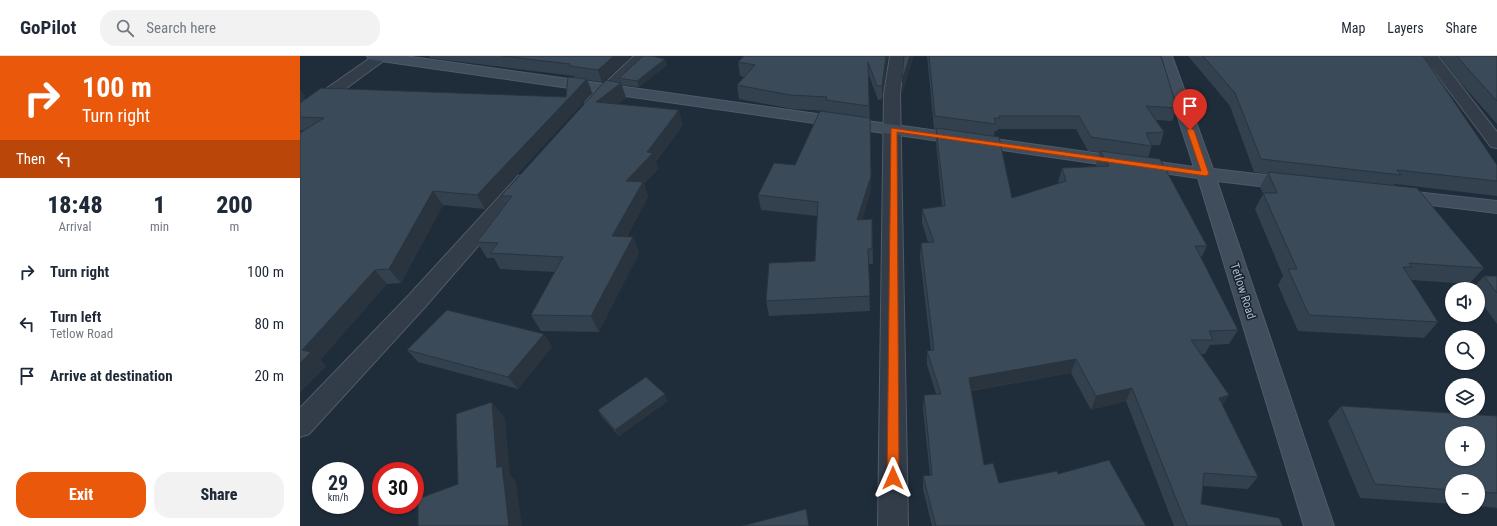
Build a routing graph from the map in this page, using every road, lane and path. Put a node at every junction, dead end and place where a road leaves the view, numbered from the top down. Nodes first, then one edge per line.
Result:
1 (379, 56) edge
2 (643, 56) edge
3 (898, 56) edge
4 (1165, 56) edge
5 (1430, 56) edge
6 (606, 89) junction
7 (300, 116) edge
8 (579, 118) edge
9 (894, 130) junction
10 (1497, 144) edge
11 (538, 166) edge
12 (1206, 174) junction
13 (1308, 186) edge
14 (1379, 194) edge
15 (1497, 207) edge
16 (300, 426) edge
17 (893, 526) edge
18 (1319, 526) edge

1 - 6 street
1 - 7 street
2 - 6 street
3 - 9 street
4 - 12 street, Tetlow Road
5 - 10 street
6 - 8 street
6 - 9 street
9 - 12 street
9 - 17 street
11 - 16 street
12 - 13 street
12 - 18 street, Tetlow Road
14 - 15 street

